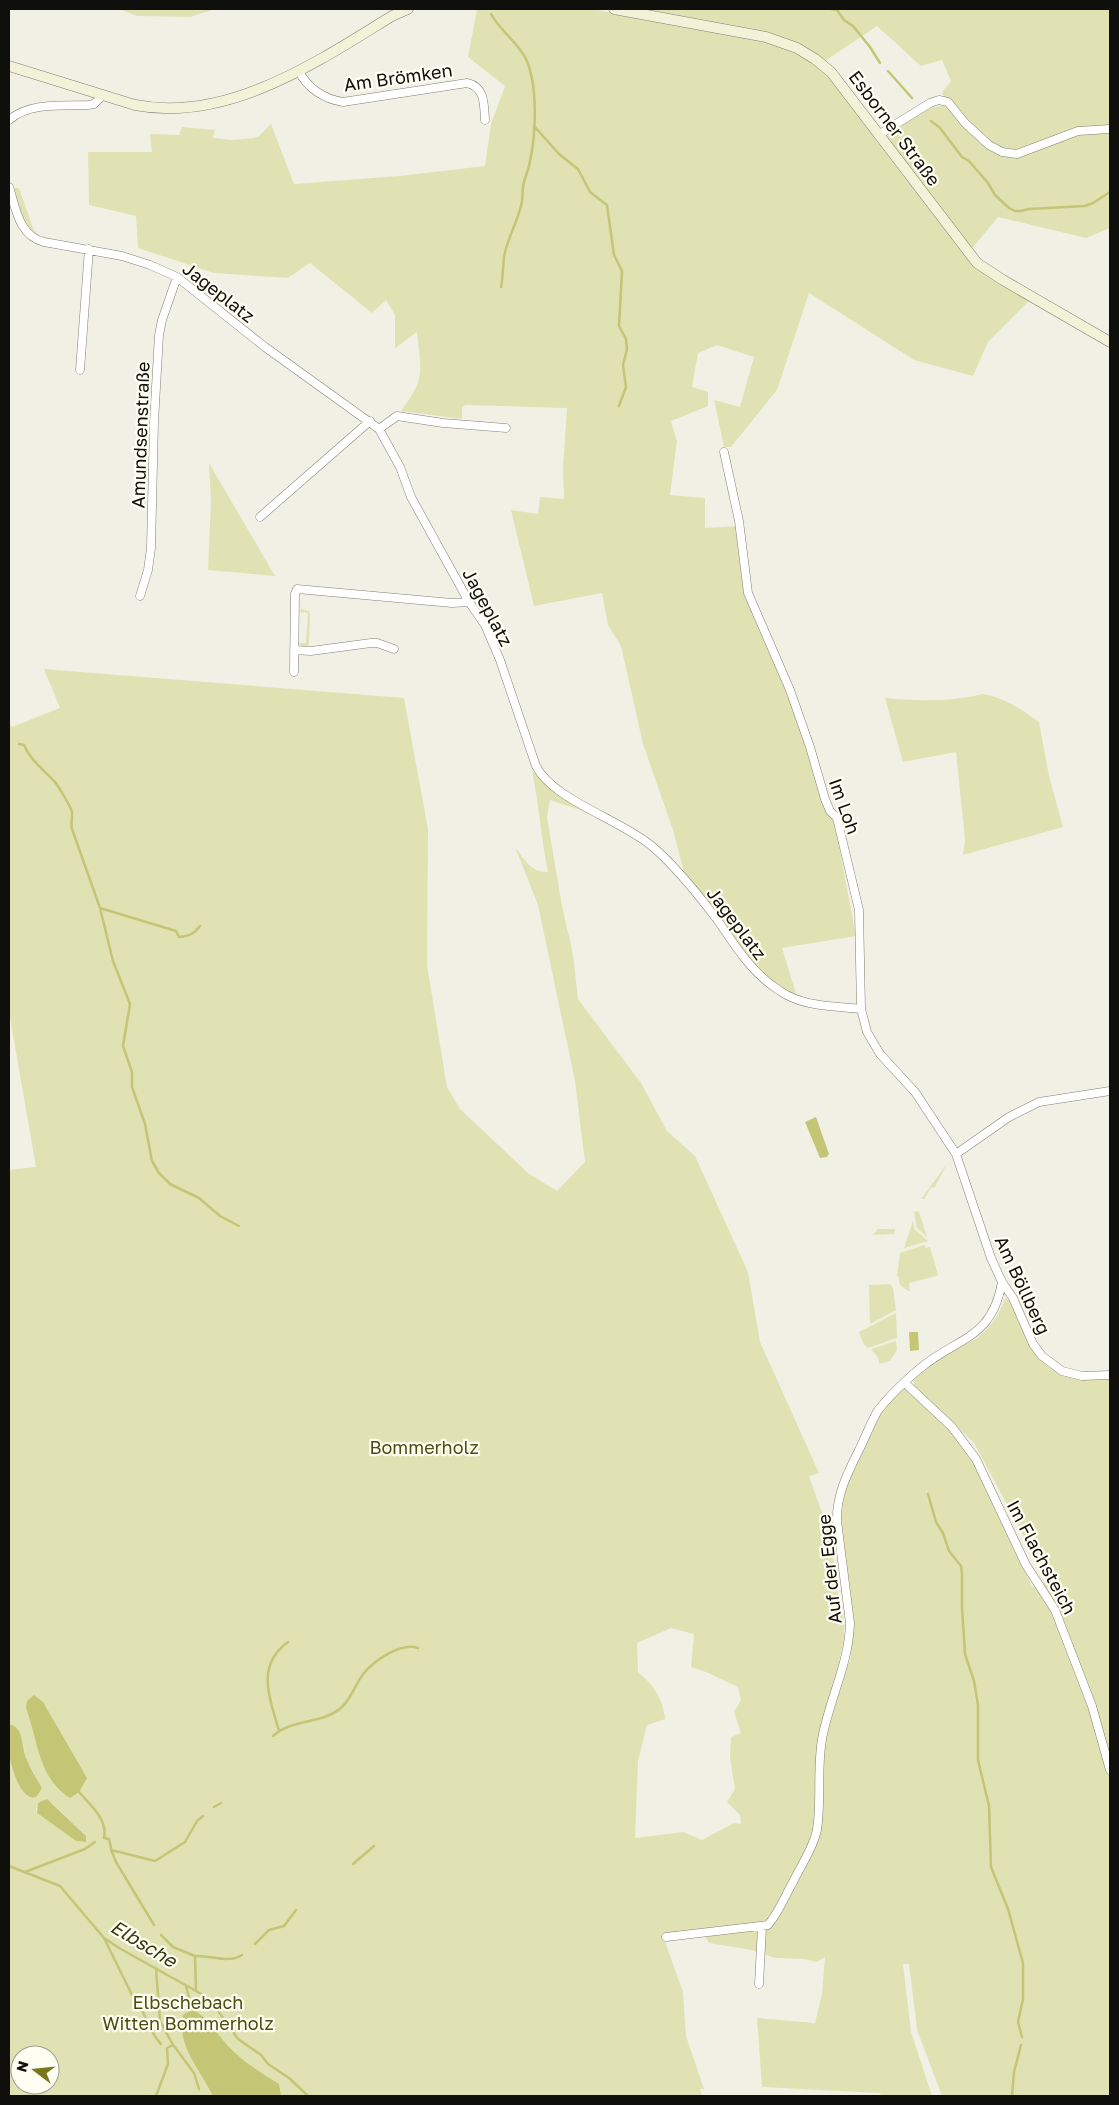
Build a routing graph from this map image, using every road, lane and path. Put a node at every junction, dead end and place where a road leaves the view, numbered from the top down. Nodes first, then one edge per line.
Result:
1 (408, 9) edge
2 (614, 9) edge
3 (9, 66) edge
4 (299, 71) junction
5 (102, 96) junction
6 (9, 120) edge
7 (485, 120) dead end
8 (1110, 129) edge
9 (880, 134) junction
10 (9, 187) edge
11 (89, 248) junction
12 (177, 277) junction
13 (1110, 342) edge
14 (80, 370) dead end
15 (370, 421) junction
16 (506, 428) dead end
17 (379, 429) junction
18 (724, 452) dead end
19 (260, 517) dead end
20 (140, 596) dead end
21 (469, 602) junction
22 (394, 649) dead end
23 (294, 650) junction
24 (294, 672) dead end
25 (861, 1009) junction
26 (1110, 1091) edge
27 (956, 1154) junction
28 (1002, 1282) junction
29 (1110, 1374) edge
30 (905, 1383) junction
31 (1110, 1770) edge
32 (762, 1927) junction
33 (666, 1937) dead end
34 (759, 1984) dead end

1 - 4 main road
2 - 9 main road, Esborner Straße
3 - 5 main road
4 - 5 main road
4 - 7 street, Am Brömken
5 - 6 street
8 - 9 street
9 - 13 main road, Esborner Straße
10 - 11 street, Jageplatz
11 - 12 street, Jageplatz
11 - 14 street
12 - 15 street, Jageplatz
12 - 20 street, Amundsenstraße
15 - 17 street, Jageplatz
15 - 19 street
16 - 17 street
17 - 21 street, Jageplatz
18 - 25 street, Im Loh
21 - 23 street
21 - 25 street, Jageplatz
22 - 23 street
23 - 24 street
25 - 27 street, Im Loh
26 - 27 street
27 - 28 street, Am Böllberg
28 - 29 street, Am Böllberg
28 - 30 street, Auf der Egge
30 - 31 street, Im Flachsteich
30 - 32 street, Auf der Egge
32 - 33 street
32 - 34 street

